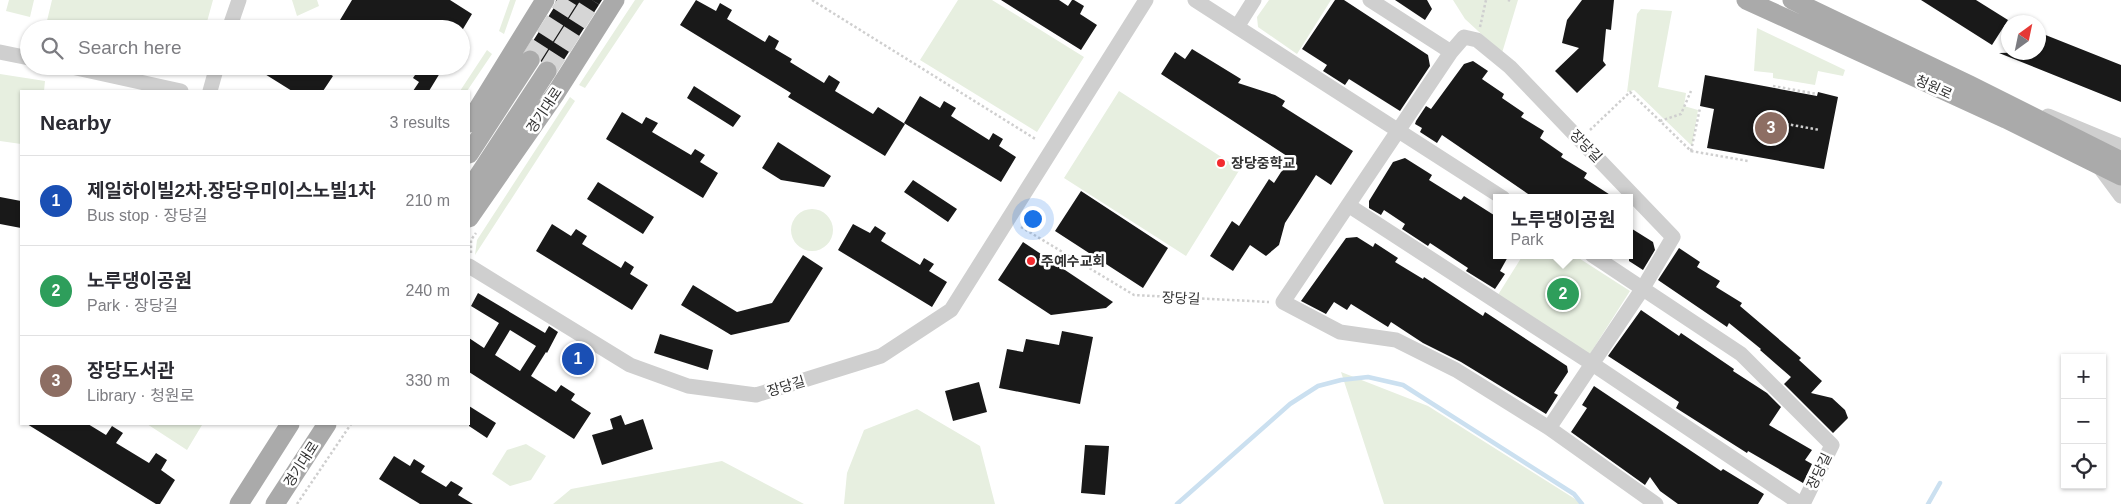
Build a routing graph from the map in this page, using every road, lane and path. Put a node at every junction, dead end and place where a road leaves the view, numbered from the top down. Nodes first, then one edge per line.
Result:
1 (239, 0) edge
2 (545, 0) edge
3 (615, 0) edge
4 (812, 0) edge
5 (1146, 0) edge
6 (1195, 0) edge
7 (1254, 0) edge
8 (1370, 0) edge
9 (1486, 0) edge
10 (1746, 0) edge
11 (1792, 0) edge
12 (232, 20) edge
13 (1237, 27) junction
14 (1477, 40) junction
15 (0, 52) edge
16 (1451, 52) junction
17 (20, 56) edge
18 (530, 60) tunnel mouth
19 (547, 71) tunnel mouth
20 (108, 75) edge
21 (214, 75) edge
22 (1773, 86) dead end
23 (1970, 86) junction
24 (176, 90) edge
25 (210, 90) edge
26 (1691, 91) dead end
27 (1817, 94) dead end
28 (1700, 108) dead end
29 (470, 121) edge
30 (1660, 121) junction
31 (1781, 123) dead end
32 (1398, 130) junction
33 (1820, 130) dead end
34 (1037, 140) dead end
35 (1580, 140) junction
36 (2121, 146) edge
37 (1691, 151) junction
38 (470, 152) edge
39 (1748, 161) dead end
40 (2121, 162) edge
41 (2098, 165) junction
42 (2121, 176) edge
43 (470, 188) edge
44 (1497, 194) edge
45 (1632, 194) edge
46 (1633, 195) edge
47 (2121, 196) edge
48 (1348, 205) junction
49 (470, 217) edge
50 (1009, 220) junction
51 (1598, 259) edge
52 (470, 267) edge
53 (1643, 288) junction
54 (1283, 302) junction
55 (1591, 363) junction
56 (289, 425) edge
57 (326, 425) edge
58 (350, 425) edge
59 (1549, 428) junction
60 (239, 504) edge
61 (275, 504) edge
62 (297, 504) edge
63 (1656, 504) edge
64 (1802, 504) edge

1 - 12 street
2 - 29 main road
3 - 49 main road, 경기대로
4 - 34 path
5 - 50 street, 장당길
6 - 13 street
7 - 13 street
8 - 16 street
9 - 14 path
10 - 41 main road, 청원로
11 - 23 main road, 청원로
13 - 32 street
14 - 16 street
14 - 35 street, 장당길
15 - 17 street
16 - 32 street
18 - 38 main road
19 - 43 main road, 경기대로
20 - 24 street
21 - 25 street
22 - 27 path
23 - 36 street
23 - 40 main road, 청원로
26 - 30 path
28 - 37 path
30 - 35 path
30 - 37 path
31 - 33 path
32 - 44 street
32 - 48 street
35 - 45 street, 장당길
37 - 39 path
41 - 42 main road, 청원로
41 - 47 street
46 - 53 street, 장당길
48 - 54 street
48 - 55 street, 장당길
50 - 52 street, 장당길
50 - 54 path, 장당길
51 - 53 street, 장당길
53 - 55 street, 장당길
53 - 64 street, 장당길
54 - 59 street
55 - 59 street, 장당길
55 - 64 street, 장당길
56 - 60 main road
57 - 61 main road, 경기대로
58 - 62 path
59 - 63 street

